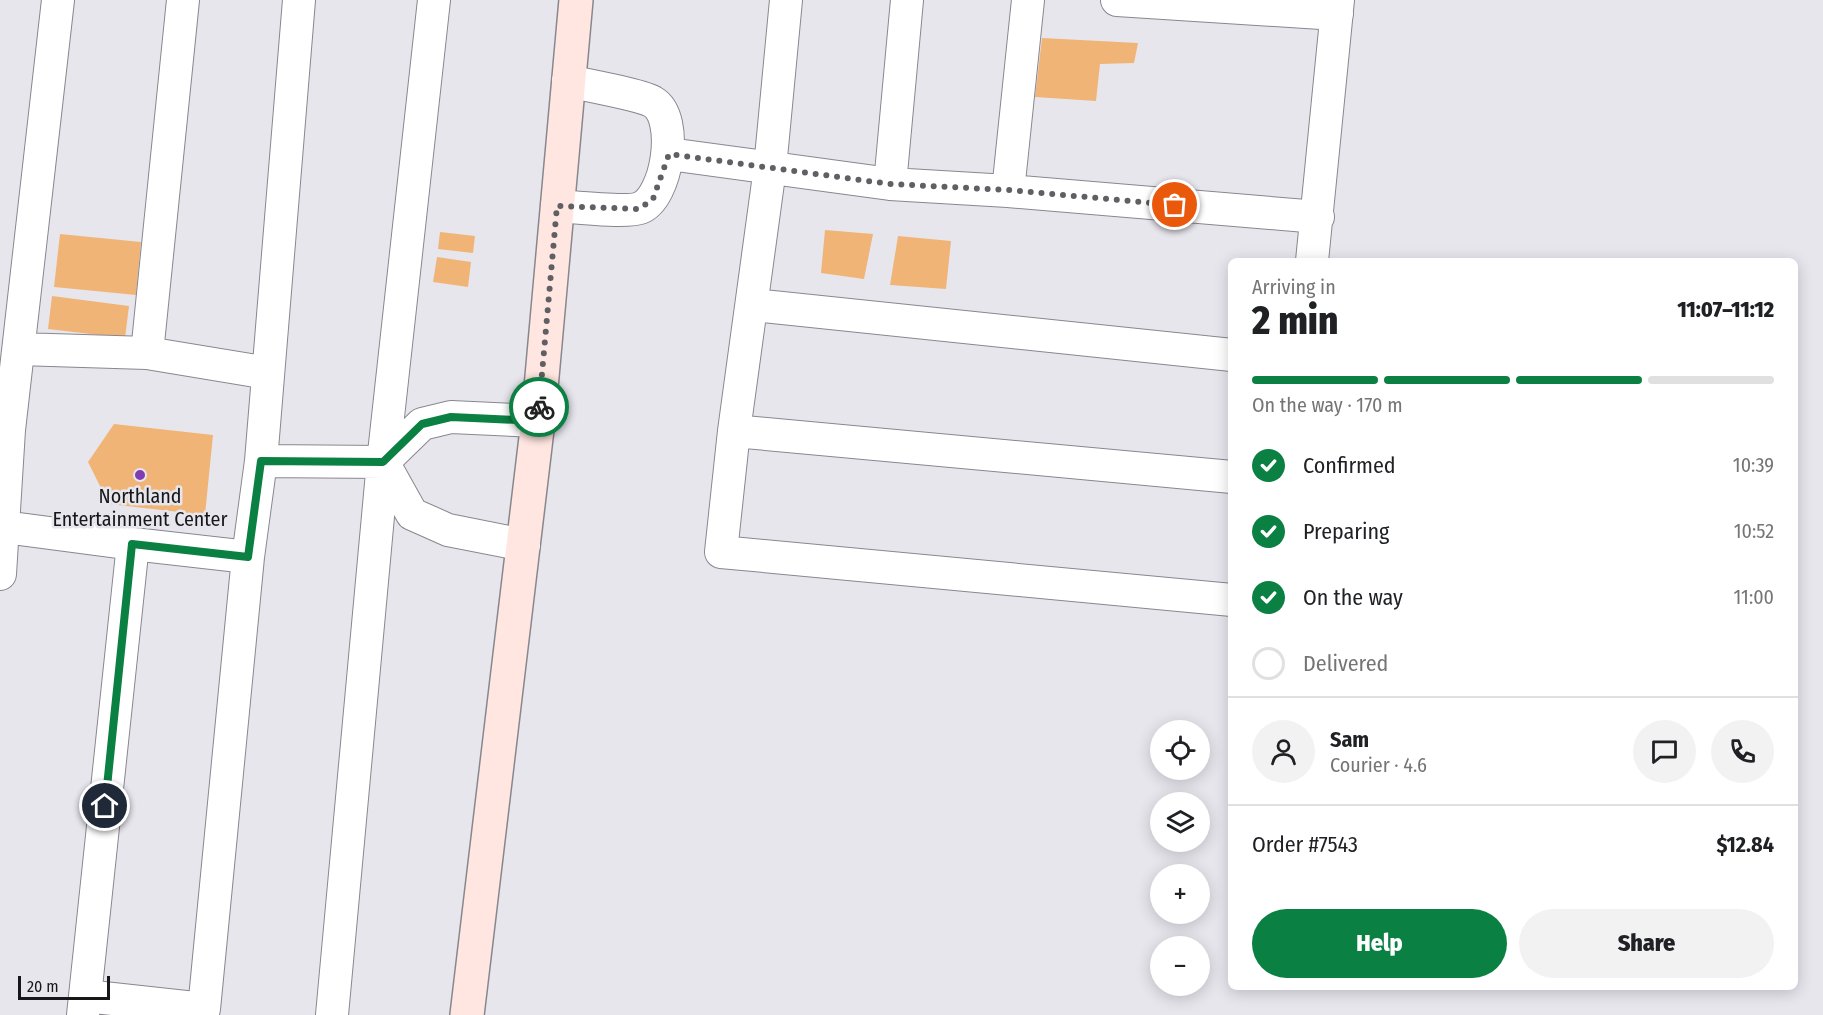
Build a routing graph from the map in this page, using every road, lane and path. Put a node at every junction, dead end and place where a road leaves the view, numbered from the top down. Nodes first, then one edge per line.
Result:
1 (58, 0) edge
2 (183, 0) edge
3 (299, 0) edge
4 (434, 0) edge
5 (576, 0) edge
6 (786, 0) edge
7 (907, 0) edge
8 (1028, 0) edge
9 (1118, 0) edge
10 (1337, 7) edge
11 (568, 81) junction
12 (669, 154) junction
13 (770, 168) junction
14 (890, 184) junction
15 (1008, 190) junction
16 (557, 206) junction
17 (1318, 217) junction
18 (1312, 258) edge
19 (753, 305) junction
20 (19, 349) junction
21 (147, 353) junction
22 (1228, 355) edge
23 (268, 373) junction
24 (538, 421) junction
25 (734, 431) junction
26 (261, 461) junction
27 (383, 462) junction
28 (1228, 477) edge
29 (4, 528) junction
30 (132, 544) junction
31 (524, 545) junction
32 (248, 557) junction
33 (0, 574) edge
34 (1228, 600) edge
35 (84, 1005) edge
36 (332, 1015) edge
37 (467, 1015) edge

1 - 20 street
2 - 21 street
3 - 23 street
4 - 27 street
5 - 11 street
6 - 13 street
7 - 14 street
8 - 15 street
9 - 10 street
10 - 17 street
11 - 12 street
11 - 16 street
12 - 13 street
12 - 16 street
13 - 14 street
13 - 19 street
14 - 15 street
15 - 17 street
16 - 24 street
17 - 18 street
19 - 22 street
19 - 25 street
20 - 21 street
20 - 29 street
21 - 23 street
23 - 26 street
24 - 27 street
24 - 31 street
25 - 28 street
25 - 34 street
26 - 27 street
26 - 32 street
27 - 31 street
27 - 36 street
29 - 30 street
29 - 33 street
30 - 32 street
30 - 35 street
31 - 37 street
32 - 35 street

